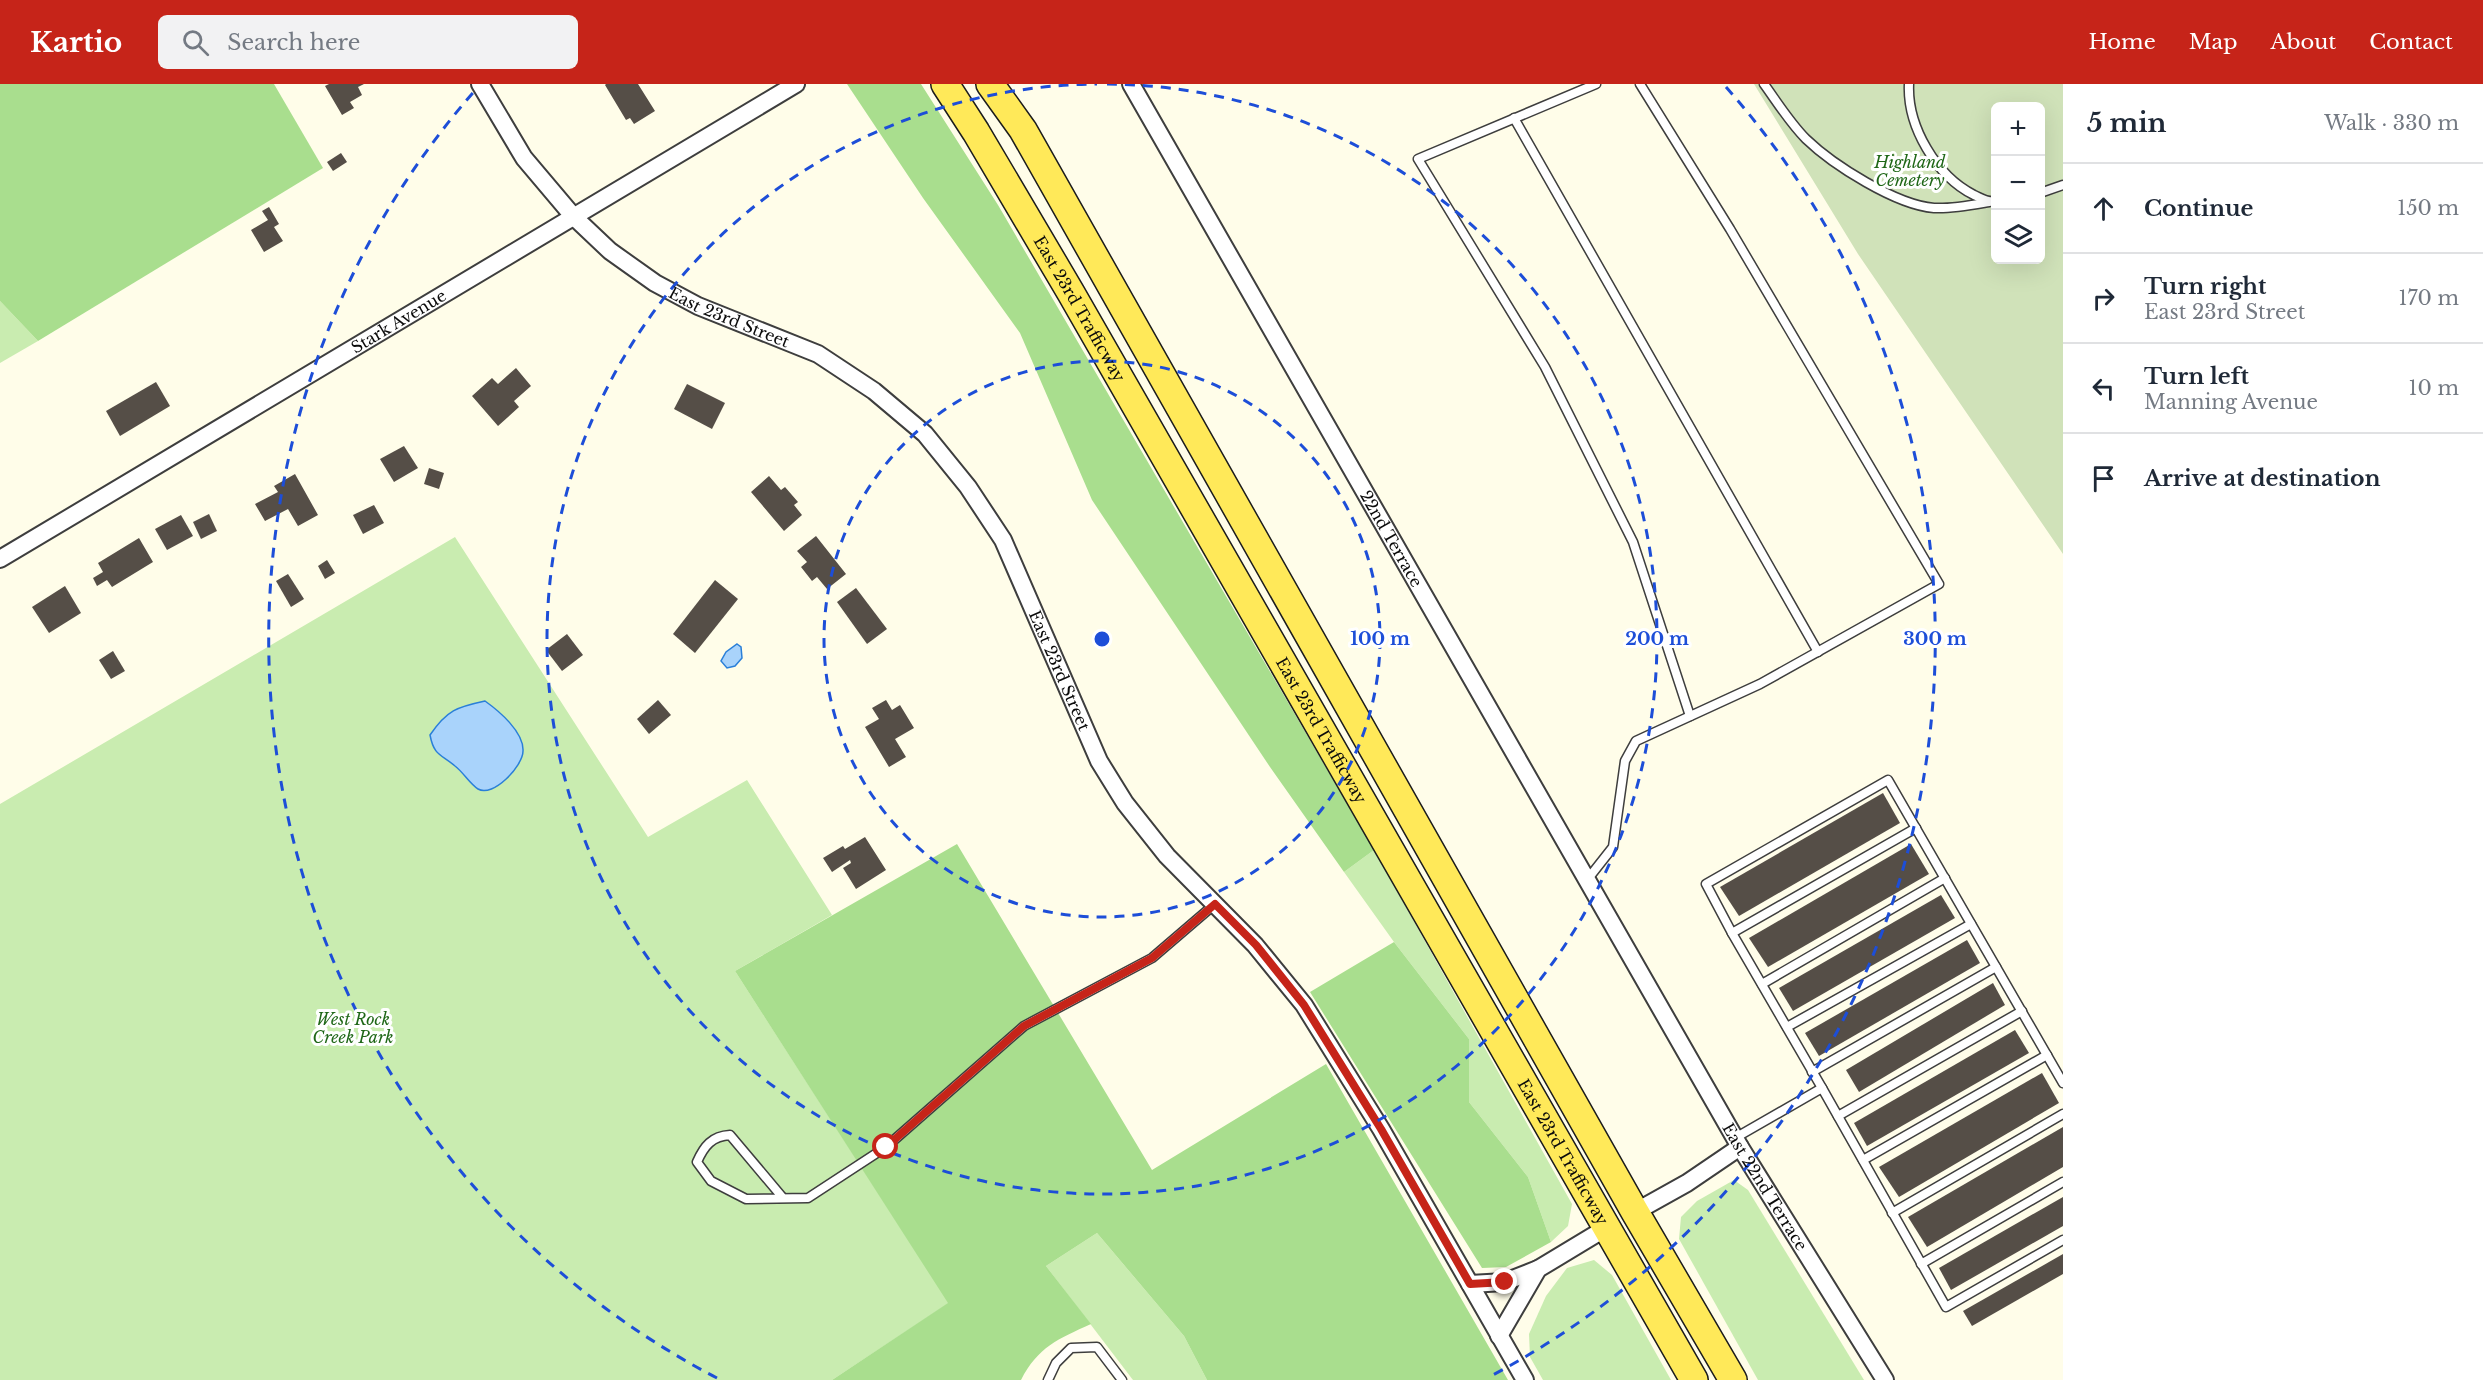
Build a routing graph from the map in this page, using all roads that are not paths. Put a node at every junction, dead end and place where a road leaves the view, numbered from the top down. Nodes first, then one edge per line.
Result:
1 (480, 84) edge
2 (796, 84) edge
3 (945, 84) edge
4 (990, 84) edge
5 (1131, 84) edge
6 (1596, 84) edge
7 (1640, 84) edge
8 (1764, 84) edge
9 (1909, 84) edge
10 (1514, 118) junction
11 (2063, 185) edge
12 (2045, 190) edge
13 (1991, 202) edge
14 (1991, 202) edge
15 (573, 216) junction
16 (0, 559) edge
17 (1818, 652) junction
18 (1690, 716) junction
19 (1916, 828) junction
20 (1945, 878) junction
21 (1587, 881) junction
22 (1215, 904) junction
23 (1971, 924) junction
24 (1732, 933) junction
25 (1996, 967) junction
26 (1762, 984) junction
27 (1651, 992) joint
28 (2022, 1011) junction
29 (1787, 1027) junction
30 (2047, 1055) junction
31 (1812, 1072) junction
32 (2063, 1083) edge
33 (1822, 1088) junction
34 (2063, 1114) edge
35 (1838, 1116) junction
36 (1737, 1142) junction
37 (1863, 1160) junction
38 (2063, 1182) edge
39 (783, 1198) junction
40 (1635, 1212) junction
41 (1892, 1213) junction
42 (1606, 1228) junction
43 (2063, 1240) edge
44 (1921, 1264) junction
45 (1538, 1269) junction
46 (1470, 1284) junction
47 (1499, 1336) junction
48 (1048, 1380) edge
49 (1122, 1380) edge
50 (1525, 1380) edge
51 (1694, 1380) edge
52 (1733, 1380) edge
53 (1885, 1380) edge

1 - 15 street, East 23rd Street
2 - 15 street, Stark Avenue
3 - 42 main road, East 23rd Trafficway
4 - 40 main road, East 23rd Trafficway
5 - 21 street, 22nd Terrace
6 - 10 lane
7 - 17 lane
8 - 13 lane
9 - 14 lane
10 - 17 lane
10 - 18 lane
11 - 12 lane
15 - 16 street, Stark Avenue
15 - 22 street, East 23rd Street
17 - 18 lane
18 - 21 lane
19 - 20 lane
19 - 24 lane
19 - 24 lane
20 - 23 lane
20 - 26 lane
21 - 27 street, 22nd Terrace
22 - 39 lane
22 - 46 street, East 23rd Street
23 - 25 lane
23 - 29 lane
24 - 26 lane
25 - 28 lane
25 - 31 lane
26 - 29 lane
27 - 36 street, East 22nd Terrace
28 - 30 lane
28 - 35 lane
29 - 31 lane
30 - 32 lane
30 - 37 lane
31 - 33 lane
33 - 35 lane
33 - 36 lane
34 - 41 lane
35 - 37 lane
36 - 40 street
36 - 53 street, East 22nd Terrace
37 - 41 lane
38 - 44 lane
39 - 39 lane
40 - 52 main road, East 23rd Trafficway
41 - 44 lane
42 - 45 street
42 - 51 main road, East 23rd Trafficway
43 - 44 lane
45 - 46 street
45 - 47 street
46 - 47 street, East 23rd Street
47 - 50 street, East 23rd Street
48 - 49 lane

